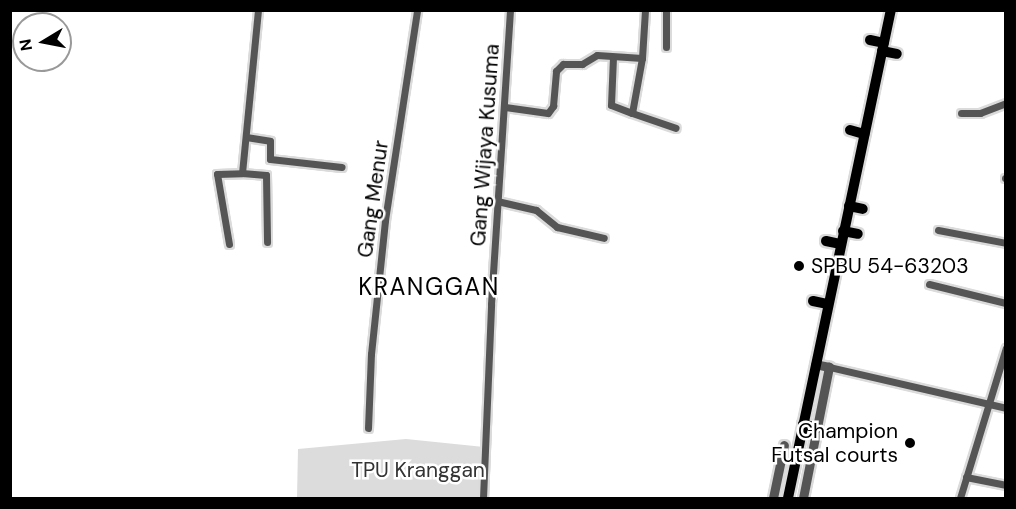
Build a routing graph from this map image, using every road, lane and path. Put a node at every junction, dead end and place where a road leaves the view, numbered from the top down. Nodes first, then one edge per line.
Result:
1 (258, 10) edge
2 (417, 10) edge
3 (510, 10) edge
4 (645, 10) edge
5 (666, 10) edge
6 (891, 10) edge
7 (870, 40) dead end
8 (666, 47) dead end
9 (883, 47) junction
10 (897, 54) dead end
11 (613, 57) junction
12 (642, 58) junction
13 (1005, 103) edge
14 (505, 107) junction
15 (632, 113) junction
16 (961, 113) dead end
17 (676, 128) dead end
18 (850, 130) dead end
19 (864, 134) junction
20 (246, 137) junction
21 (342, 167) dead end
22 (242, 173) junction
23 (497, 201) junction
24 (849, 206) junction
25 (863, 209) dead end
26 (939, 230) dead end
27 (843, 231) junction
28 (858, 234) dead end
29 (604, 238) dead end
30 (826, 241) dead end
31 (267, 242) dead end
32 (1005, 243) edge
33 (229, 244) dead end
34 (840, 244) junction
35 (929, 284) dead end
36 (813, 301) dead end
37 (1005, 303) edge
38 (827, 304) junction
39 (1005, 348) edge
40 (815, 363) junction
41 (829, 367) junction
42 (986, 404) junction
43 (1005, 408) edge
44 (803, 424) junction
45 (368, 428) dead end
46 (817, 428) junction
47 (784, 445) dead end
48 (966, 477) junction
49 (1005, 485) edge
50 (483, 498) edge
51 (772, 498) edge
52 (788, 498) edge
53 (803, 498) edge
54 (960, 498) edge

1 - 20 street
2 - 45 street, Gang Menur
3 - 14 street, Gang Wijaya Kusuma
4 - 12 street
5 - 8 street
6 - 9 main road
7 - 9 main road
9 - 10 main road
9 - 19 main road
11 - 12 street
11 - 14 street
11 - 15 street
12 - 15 street
13 - 16 street
14 - 23 street, Gang Wijaya Kusuma
15 - 17 street
18 - 19 main road
19 - 24 main road
20 - 21 street
20 - 22 street
22 - 31 street
22 - 33 street
23 - 29 street
23 - 50 street, Gang Wijaya Kusuma
24 - 25 main road
24 - 27 main road
26 - 32 street
27 - 28 main road
27 - 34 main road
30 - 34 main road
34 - 38 main road
35 - 37 street
36 - 38 main road
38 - 40 main road
39 - 42 street
40 - 41 street
40 - 44 main road
41 - 42 street
41 - 46 street
42 - 43 street
42 - 48 street
44 - 46 main road
44 - 52 main road
46 - 53 street
47 - 51 street
48 - 49 street
48 - 54 street

